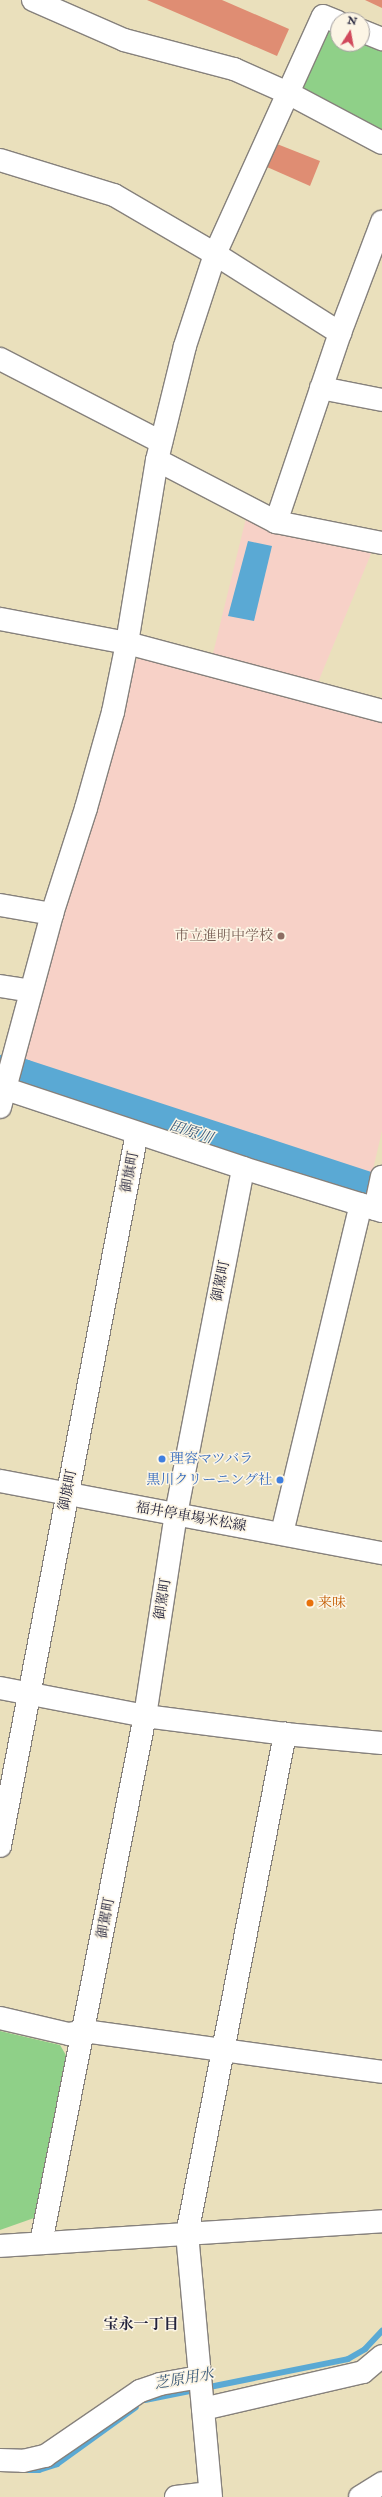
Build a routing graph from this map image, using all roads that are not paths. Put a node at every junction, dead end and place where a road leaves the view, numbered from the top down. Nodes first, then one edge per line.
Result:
1 (33, 0) edge
2 (330, 19) edge
3 (370, 34) edge
4 (382, 39) edge
5 (288, 93) junction
6 (382, 143) edge
7 (0, 160) edge
8 (382, 222) edge
9 (215, 254) junction
10 (340, 333) junction
11 (0, 359) edge
12 (321, 388) junction
13 (382, 400) edge
14 (159, 451) junction
15 (276, 522) junction
16 (382, 543) edge
17 (0, 619) edge
18 (127, 643) junction
19 (382, 711) edge
20 (0, 905) edge
21 (52, 914) junction
22 (0, 986) edge
23 (30, 991) junction
24 (1, 1093) edge
25 (137, 1133) junction
26 (243, 1168) junction
27 (382, 1177) edge
28 (373, 1208) edge
29 (0, 1481) edge
30 (68, 1494) junction
31 (176, 1514) junction
32 (282, 1533) junction
33 (382, 1553) edge
34 (0, 1688) edge
35 (29, 1693) junction
36 (145, 1716) junction
37 (285, 1734) junction
38 (382, 1742) edge
39 (0, 1846) edge
40 (0, 2018) edge
41 (84, 2031) junction
42 (224, 2050) junction
43 (382, 2072) edge
44 (382, 2221) edge
45 (187, 2234) junction
46 (41, 2243) junction
47 (0, 2246) edge
48 (382, 2356) edge
49 (200, 2377) junction
50 (203, 2409) junction
51 (0, 2460) edge
52 (382, 2483) edge
53 (211, 2495) edge
54 (176, 2497) edge
55 (360, 2497) edge

1 - 5 street
2 - 5 street
3 - 4 street
5 - 6 street
5 - 9 street
7 - 9 street
8 - 10 street
9 - 10 street
9 - 14 street
10 - 12 street
11 - 14 street
12 - 13 street
12 - 15 street
14 - 15 street
14 - 18 street
15 - 16 street
17 - 18 street
18 - 19 street
18 - 21 street
20 - 21 street
21 - 23 street
22 - 23 street
23 - 24 street
24 - 25 street
25 - 26 street
25 - 30 street, 御旗町
26 - 28 street
26 - 31 street, 御駕町
27 - 28 street
28 - 32 street
29 - 30 street, 福井停車場米松線
30 - 31 street, 福井停車場米松線
30 - 35 street, 御旗町
31 - 32 street, 福井停車場米松線
31 - 36 street, 御駕町
32 - 33 street, 福井停車場米松線
34 - 35 street
35 - 36 street
35 - 39 street, 御旗町
36 - 37 street
36 - 41 street, 御駕町
37 - 38 street
37 - 42 street
40 - 41 street
41 - 42 street
41 - 46 street, 御駕町
42 - 43 street
42 - 45 street
44 - 45 street
45 - 46 street
45 - 49 street
46 - 47 street
48 - 50 street
49 - 50 street
49 - 51 street
50 - 53 street
52 - 55 street
53 - 54 street

